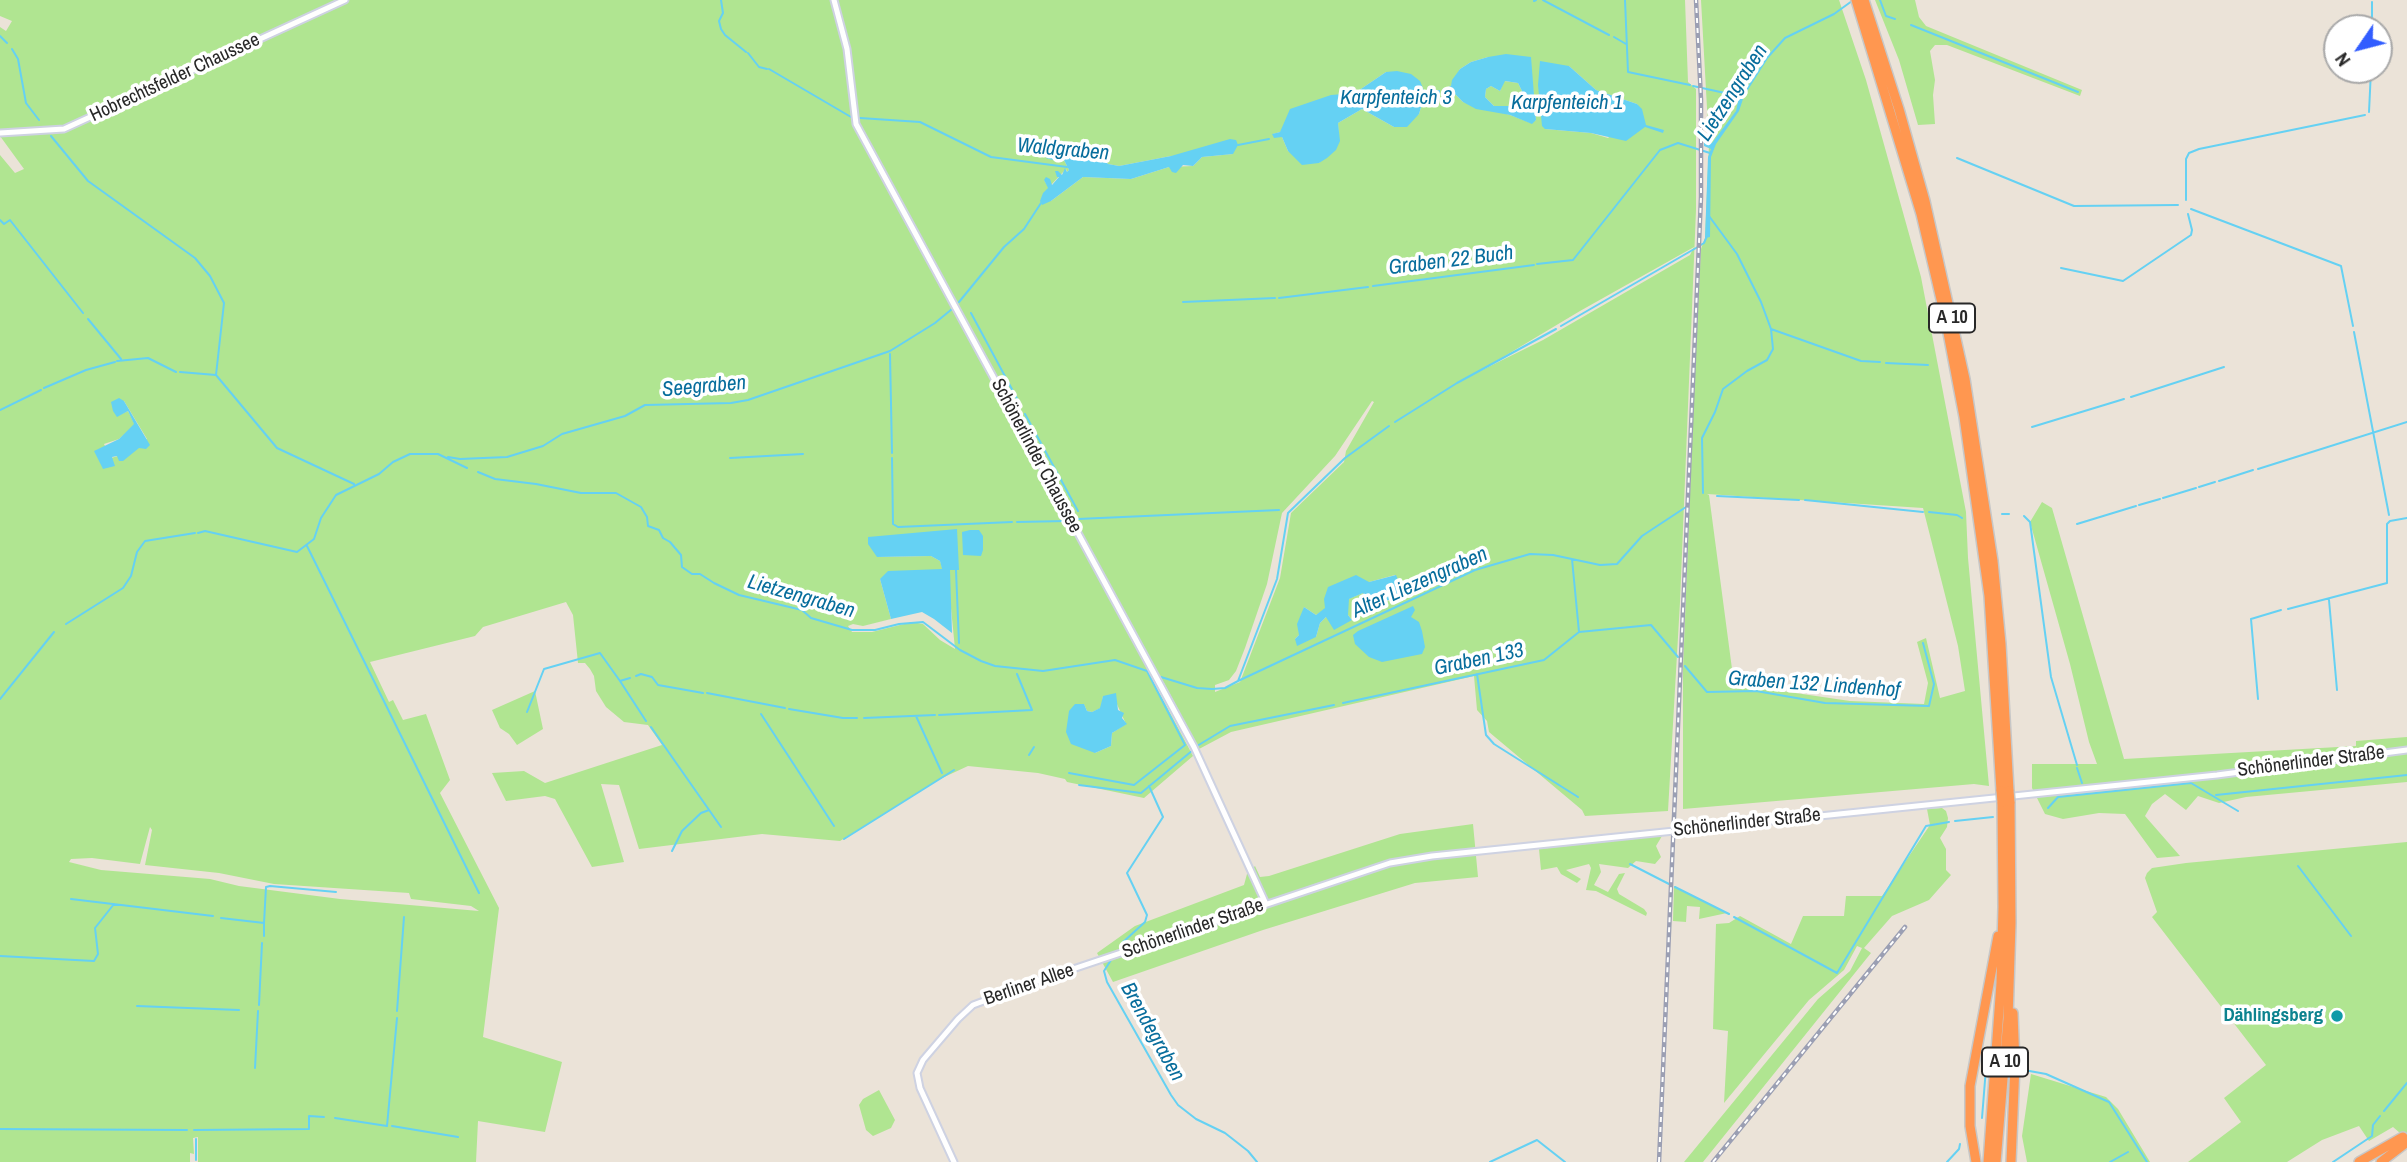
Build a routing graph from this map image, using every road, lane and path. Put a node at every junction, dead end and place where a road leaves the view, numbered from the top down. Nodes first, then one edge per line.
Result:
1 (345, 0) edge
2 (834, 0) edge
3 (1859, 0) edge
4 (0, 132) edge
5 (2407, 750) edge
6 (2006, 802) junction
7 (1266, 904) junction
8 (2003, 907) junction
9 (1102, 960) joint
10 (2010, 962) junction
11 (2406, 1138) edge
12 (2384, 1160) edge
13 (954, 1162) edge
14 (1976, 1162) edge
15 (1988, 1162) edge
16 (1996, 1162) edge
17 (2011, 1162) edge
18 (2358, 1162) edge
19 (2371, 1162) edge

1 - 4 main road, Hobrechtsfelder Chaussee
2 - 7 main road, Schönerlinder Chaussee
3 - 6 highway, A 10, bridge
5 - 7 main road, Schönerlinder Straße
6 - 8 highway, A 10
6 - 10 highway, A 10
7 - 9 main road, Schönerlinder Straße
8 - 14 highway
8 - 15 highway, A 10
9 - 13 main road, Berliner Allee
10 - 16 highway, A 10
10 - 17 highway
11 - 12 highway
11 - 18 highway
11 - 19 highway

